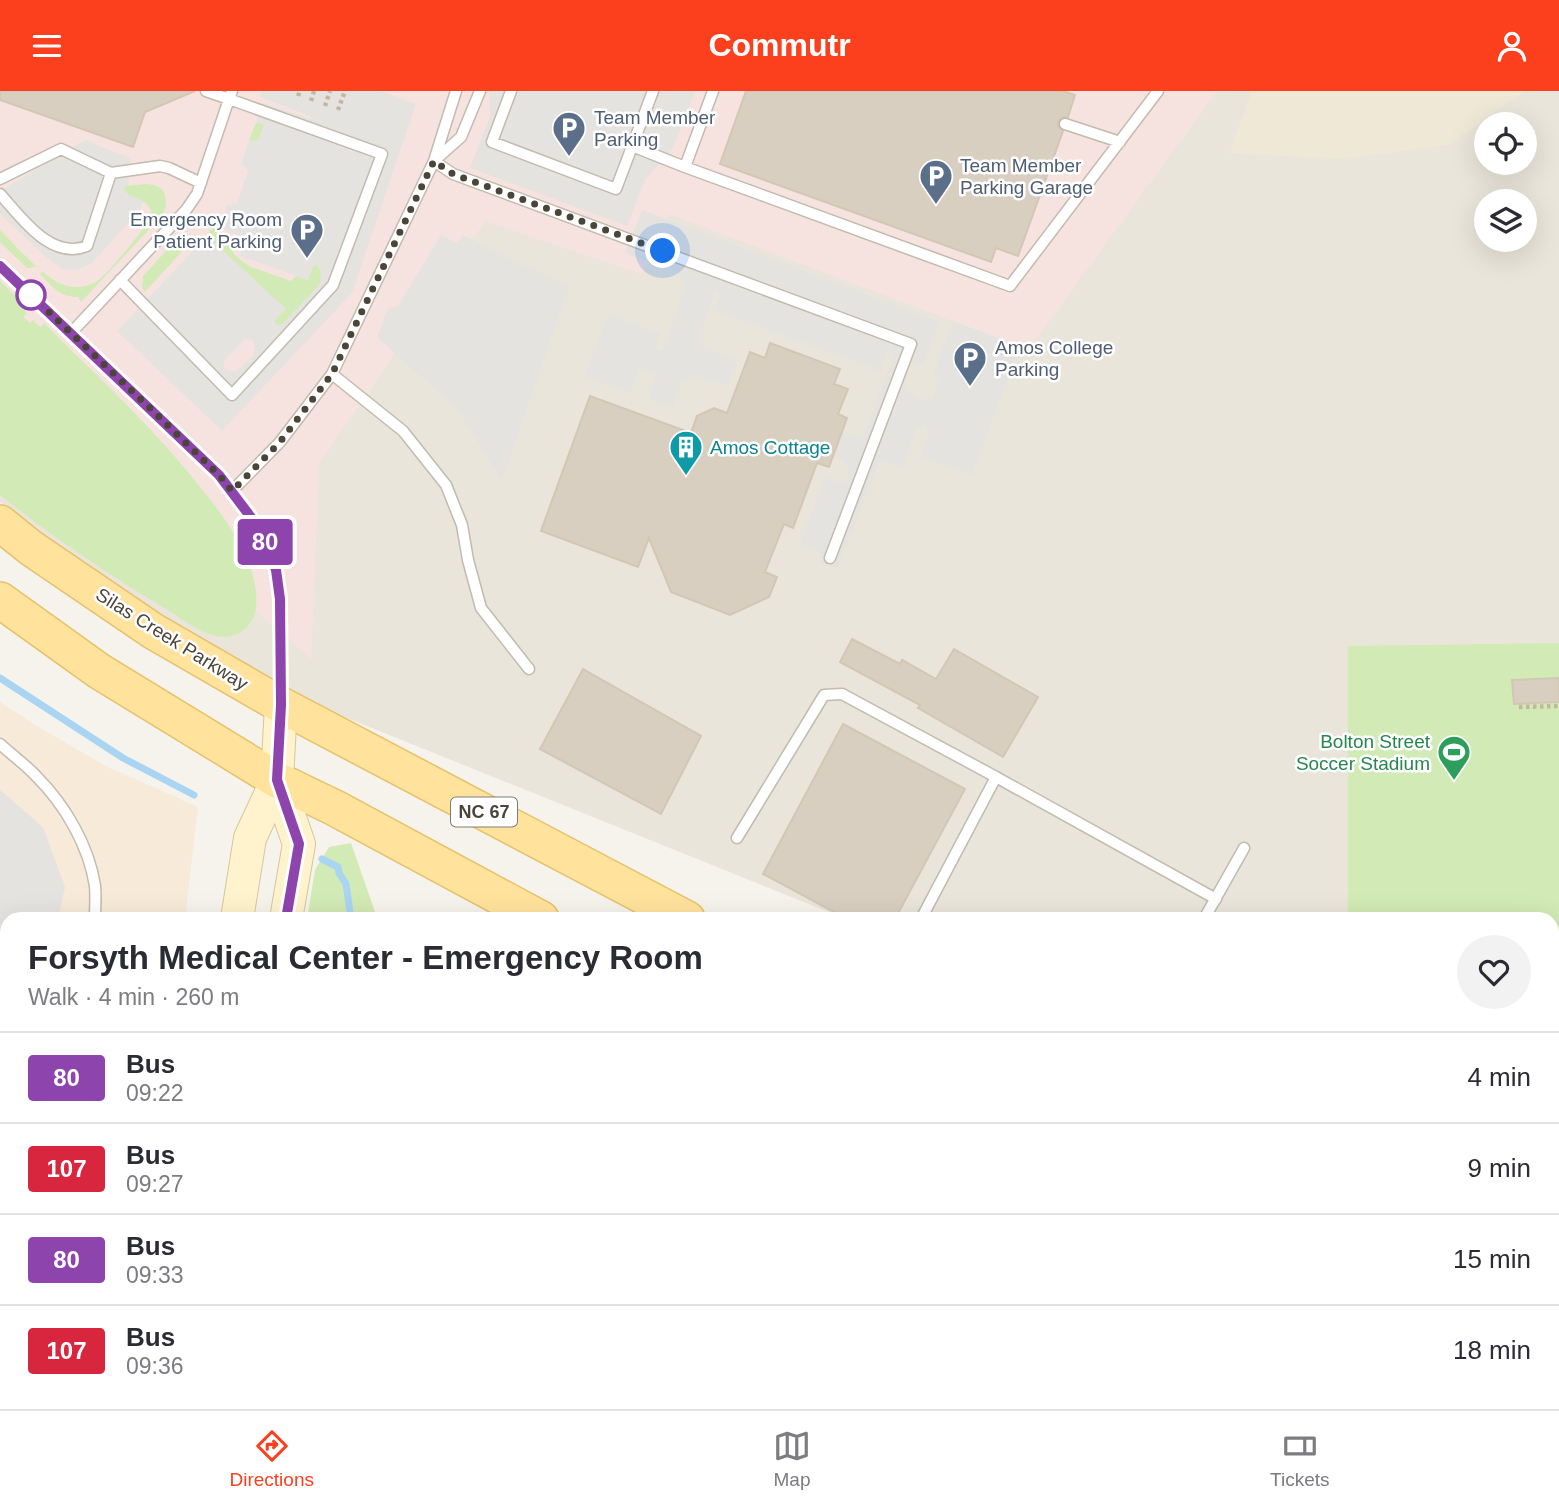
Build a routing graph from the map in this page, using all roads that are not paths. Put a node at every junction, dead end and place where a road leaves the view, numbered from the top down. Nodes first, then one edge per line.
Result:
1 (206, 91) edge
2 (456, 91) edge
3 (480, 91) edge
4 (511, 91) edge
5 (653, 91) edge
6 (713, 91) edge
7 (1158, 91) edge
8 (231, 95) edge
9 (1065, 124) dead end
10 (1120, 142) junction
11 (632, 146) junction
12 (434, 161) junction
13 (685, 167) junction
14 (111, 173) junction
15 (0, 179) edge
16 (201, 183) junction
17 (0, 194) edge
18 (0, 266) edge
19 (120, 280) junction
20 (71, 333) junction
21 (332, 374) junction
22 (232, 491) junction
23 (0, 523) edge
24 (830, 558) dead end
25 (0, 600) edge
26 (529, 669) dead end
27 (281, 705) junction
28 (0, 744) edge
29 (996, 777) junction
30 (277, 780) junction
31 (737, 838) dead end
32 (1244, 848) dead end
33 (1216, 899) junction
34 (94, 912) edge
35 (238, 912) edge
36 (287, 912) edge
37 (528, 912) edge
38 (674, 912) edge
39 (925, 912) edge
40 (1208, 912) edge

1 - 8 lane
2 - 12 lane
3 - 12 lane
4 - 11 lane
5 - 11 lane
6 - 13 lane
7 - 10 lane
8 - 16 lane
8 - 19 lane
9 - 10 lane
10 - 13 lane
11 - 13 lane
12 - 21 lane
12 - 24 lane
14 - 15 lane
14 - 16 lane
14 - 17 lane
16 - 19 lane
18 - 20 lane
19 - 20 lane
20 - 22 lane
21 - 22 lane
21 - 26 lane
22 - 27 lane
23 - 27 main road, Silas Creek Parkway / NC 67
25 - 30 main road
27 - 30 main road
27 - 38 main road, Silas Creek Parkway / NC 67
28 - 34 lane
29 - 31 lane
29 - 33 lane
29 - 39 lane
30 - 35 main road
30 - 36 main road
30 - 37 main road
32 - 33 lane
33 - 40 lane

